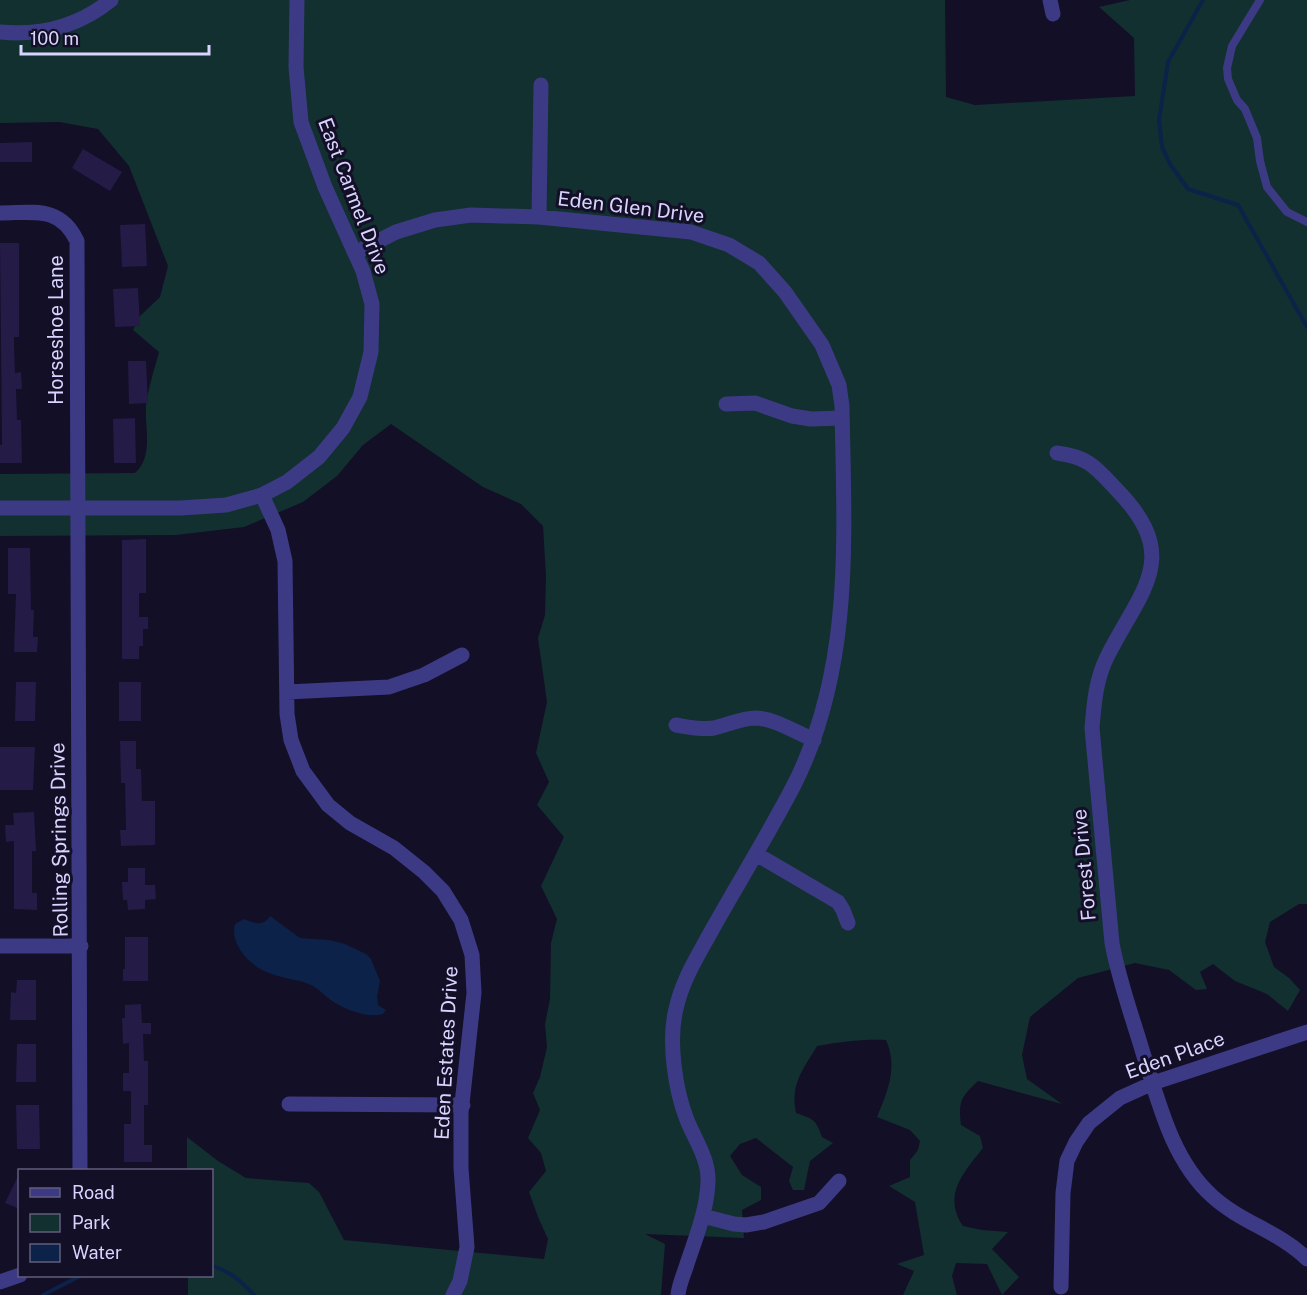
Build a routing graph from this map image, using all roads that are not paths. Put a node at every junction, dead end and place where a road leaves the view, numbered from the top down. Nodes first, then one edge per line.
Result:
1 (111, 0) edge
2 (297, 0) edge
3 (1260, 0) edge
4 (0, 32) edge
5 (541, 85) dead end
6 (0, 213) edge
7 (539, 217) junction
8 (1307, 222) edge
9 (355, 253) junction
10 (726, 404) dead end
11 (843, 418) junction
12 (1057, 453) dead end
13 (262, 495) junction
14 (0, 508) edge
15 (78, 508) junction
16 (462, 655) dead end
17 (287, 692) junction
18 (676, 725) dead end
19 (814, 740) junction
20 (756, 854) junction
21 (848, 923) dead end
22 (0, 946) edge
23 (81, 946) junction
24 (1307, 1032) edge
25 (1153, 1083) junction
26 (289, 1104) dead end
27 (463, 1105) junction
28 (80, 1169) edge
29 (839, 1181) dead end
30 (703, 1216) junction
31 (1307, 1259) edge
32 (18, 1276) edge
33 (0, 1282) edge
34 (1061, 1287) dead end
35 (453, 1295) edge
36 (678, 1295) edge

1 - 4 street
2 - 9 street, East Carmel Drive
3 - 8 lane
5 - 7 street
6 - 15 street, Horseshoe Lane
7 - 9 street, Eden Glen Drive
7 - 11 street, Eden Glen Drive
9 - 13 street, East Carmel Drive
10 - 11 street
11 - 19 street, Eden Glen Drive
12 - 25 street, Forest Drive
13 - 15 street, East Carmel Drive
13 - 17 street, Eden Estates Drive
14 - 15 street, East Carmel Drive
15 - 23 street, Rolling Springs Drive
16 - 17 street
17 - 27 street, Eden Estates Drive
18 - 19 street
19 - 20 street, Eden Glen Drive
20 - 21 street
20 - 30 street, Eden Glen Drive
22 - 23 street
23 - 28 street, Rolling Springs Drive
24 - 25 street, Eden Place
25 - 31 street, Forest Drive
25 - 34 street, Eden Place
26 - 27 street
27 - 35 street, Eden Estates Drive
29 - 30 street
30 - 36 street, Eden Glen Drive
32 - 33 street

